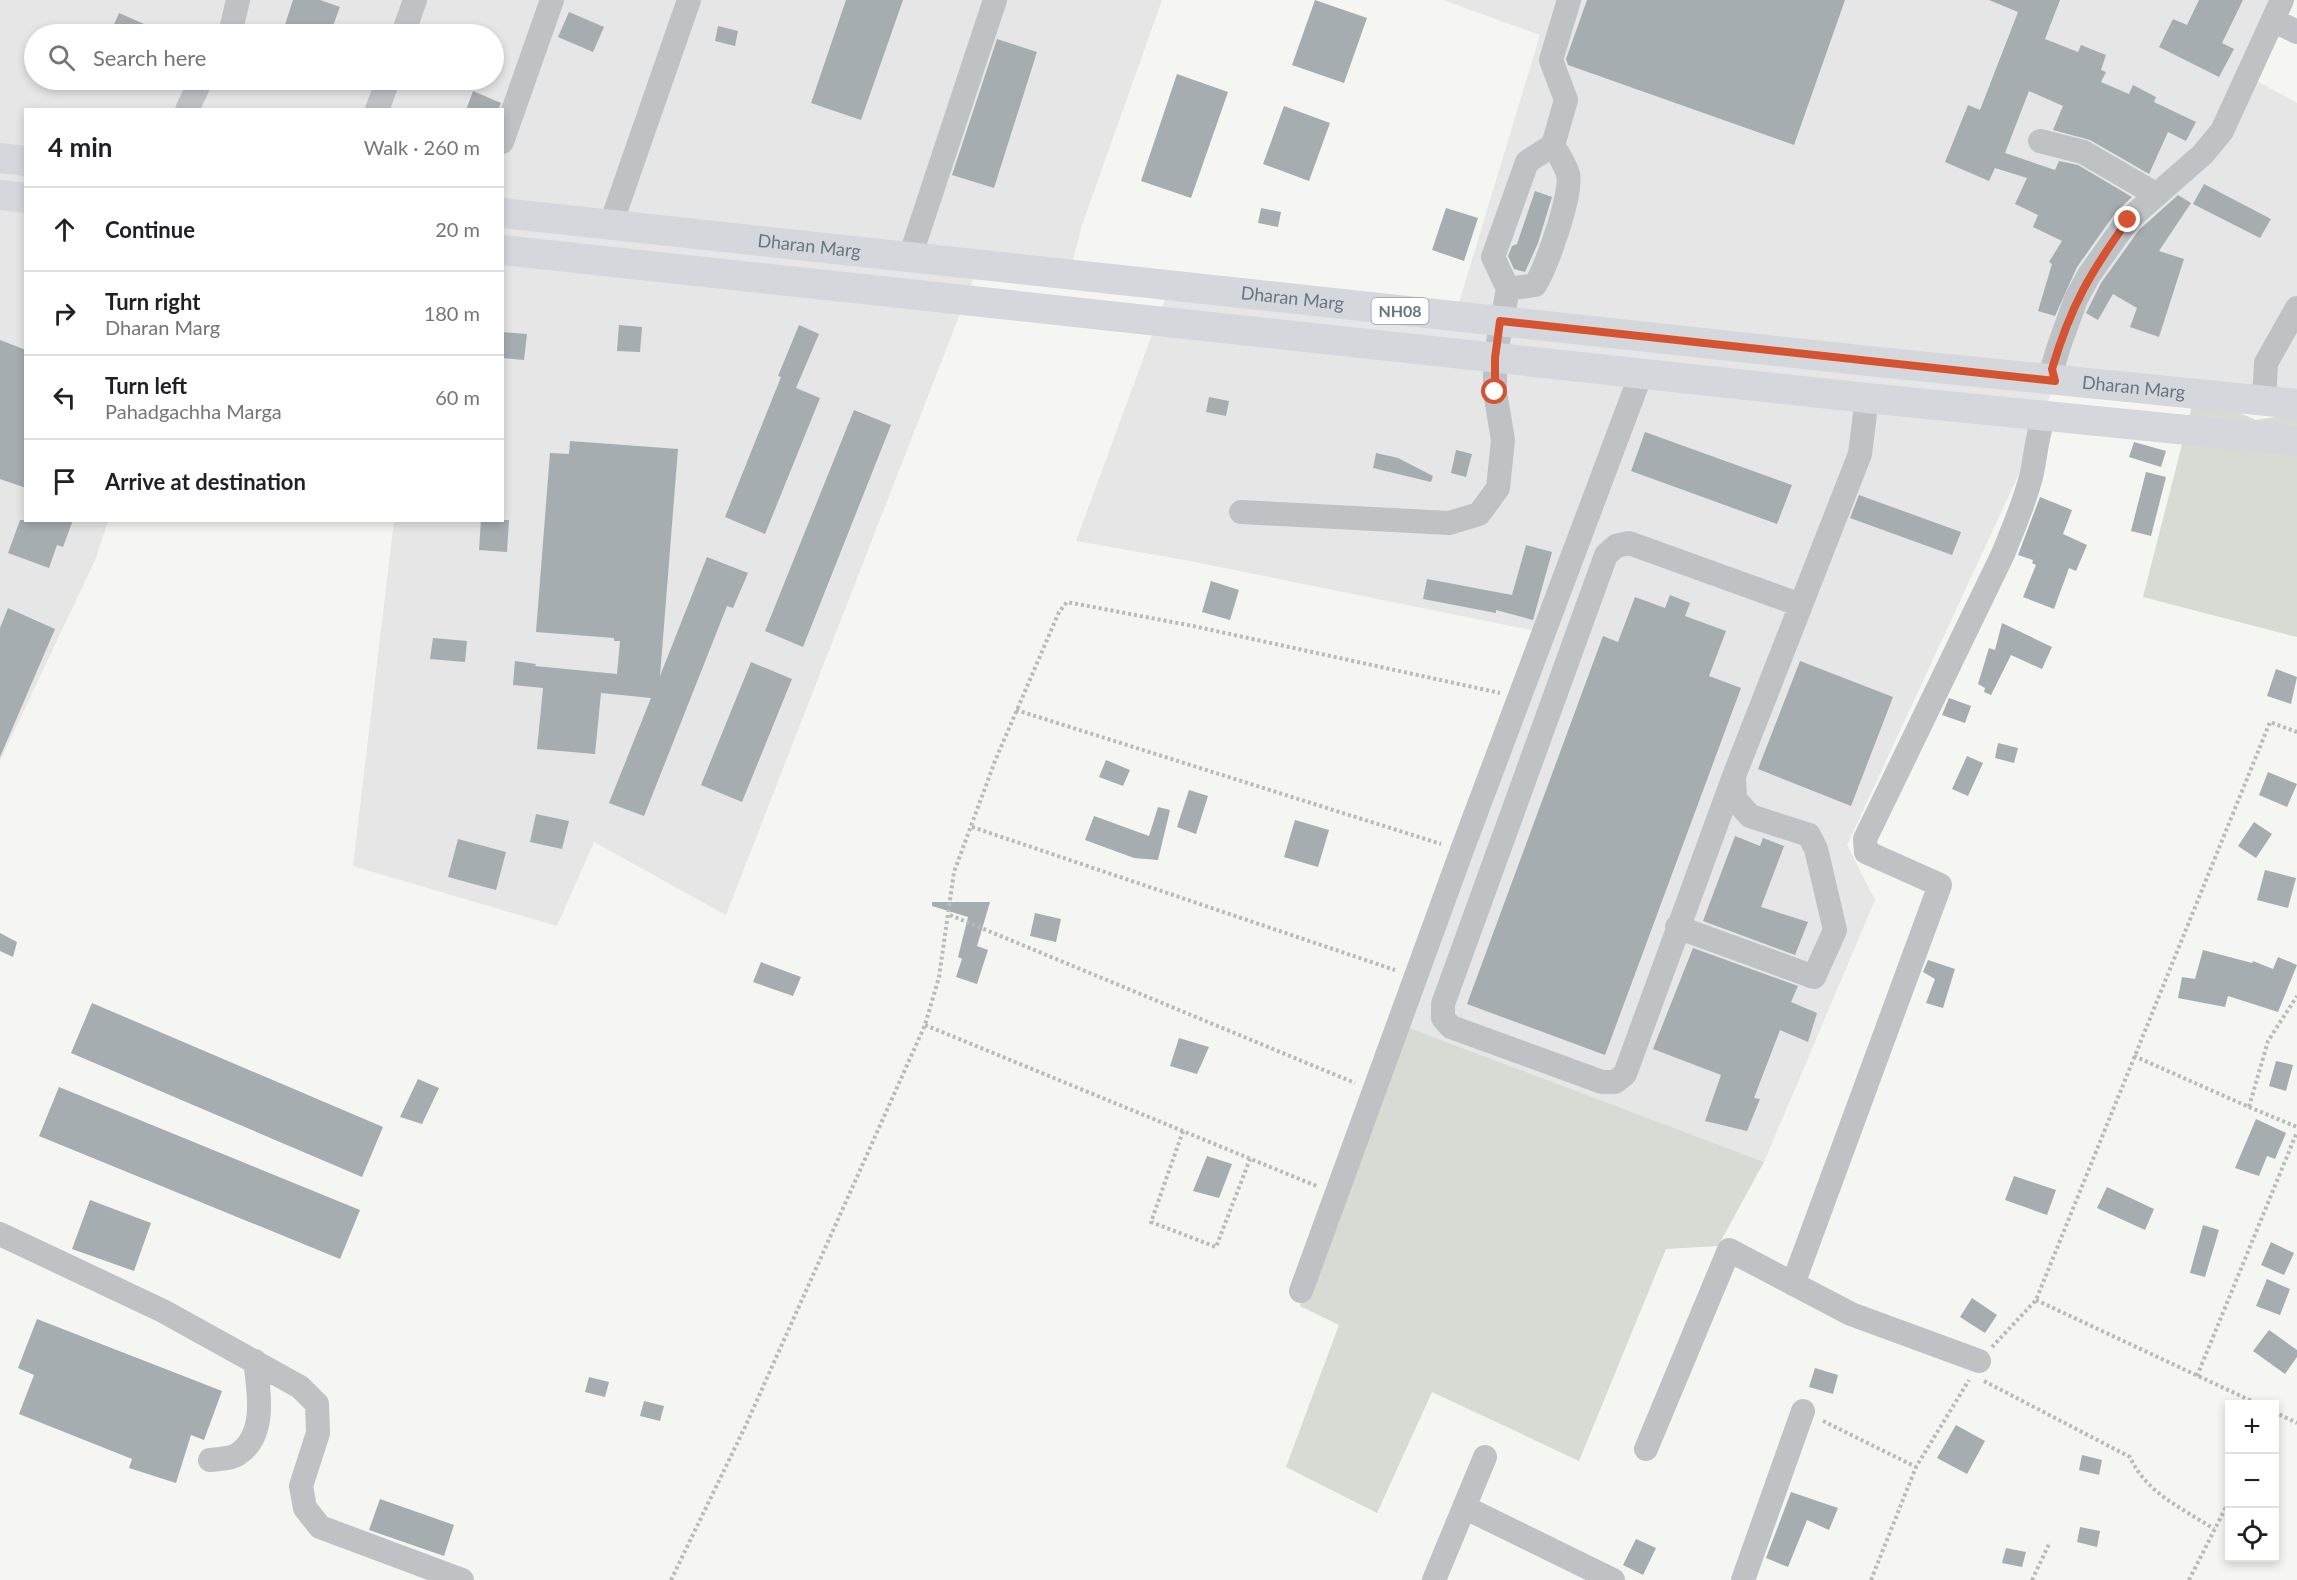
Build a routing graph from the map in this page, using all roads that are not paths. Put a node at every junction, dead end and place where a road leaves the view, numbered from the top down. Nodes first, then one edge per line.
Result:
1 (238, 0) edge
2 (415, 0) edge
3 (552, 0) edge
4 (689, 0) edge
5 (995, 0) edge
6 (1569, 0) edge
7 (2278, 10) edge
8 (232, 24) edge
9 (407, 24) edge
10 (2297, 32) edge
11 (196, 90) edge
12 (384, 90) edge
13 (188, 108) edge
14 (378, 108) edge
15 (504, 136) edge
16 (2040, 141) dead end
17 (1553, 145) junction
18 (0, 158) edge
19 (24, 160) edge
20 (0, 195) edge
21 (2157, 195) junction
22 (24, 198) edge
23 (504, 213) edge
24 (611, 225) junction
25 (504, 250) edge
26 (910, 257) junction
27 (1508, 289) junction
28 (2297, 308) edge
29 (1500, 321) junction
30 (1495, 358) junction
31 (1641, 374) junction
32 (2055, 381) junction
33 (1867, 398) junction
34 (2264, 401) junction
35 (2297, 404) edge
36 (2044, 417) junction
37 (2297, 441) edge
38 (1241, 512) dead end
39 (1801, 605) junction
40 (1734, 776) junction
41 (1677, 927) junction
42 (0, 1234) edge
43 (1793, 1284) junction
44 (1301, 1291) dead end
45 (255, 1361) junction
46 (1976, 1368) road end
47 (1803, 1411) road end
48 (1646, 1449) dead end
49 (1485, 1457) dead end
50 (210, 1460) dead end
51 (1464, 1507) junction
52 (462, 1580) edge
53 (1434, 1580) edge
54 (1613, 1580) edge
55 (1743, 1580) edge

1 - 8 street
2 - 9 street
3 - 15 street
4 - 24 street
5 - 26 street
6 - 17 street
7 - 10 street
7 - 21 street
11 - 13 street
12 - 14 street
16 - 21 street
17 - 27 street
17 - 27 street
18 - 19 main road
20 - 22 main road
21 - 32 street
23 - 24 main road, Dharan Marg / NH08
24 - 26 main road, Dharan Marg / NH08
25 - 30 main road, Dharan Marg / NH08
26 - 29 main road, Dharan Marg / NH08
27 - 29 street
28 - 34 street
29 - 30 street
29 - 32 main road, Dharan Marg / NH08
30 - 31 main road, Dharan Marg / NH08
30 - 38 street
31 - 33 main road, Dharan Marg / NH08
31 - 44 street
32 - 34 main road, Dharan Marg / NH08
33 - 36 main road, Dharan Marg / NH08
33 - 39 street
34 - 35 main road, Dharan Marg / NH08
36 - 37 main road, Dharan Marg / NH08
36 - 43 street
39 - 40 street
39 - 41 street
40 - 41 street
40 - 41 street
42 - 45 street
43 - 46 street
43 - 48 street
45 - 50 street
45 - 52 street
47 - 55 street
49 - 51 street
51 - 53 street
51 - 54 street

